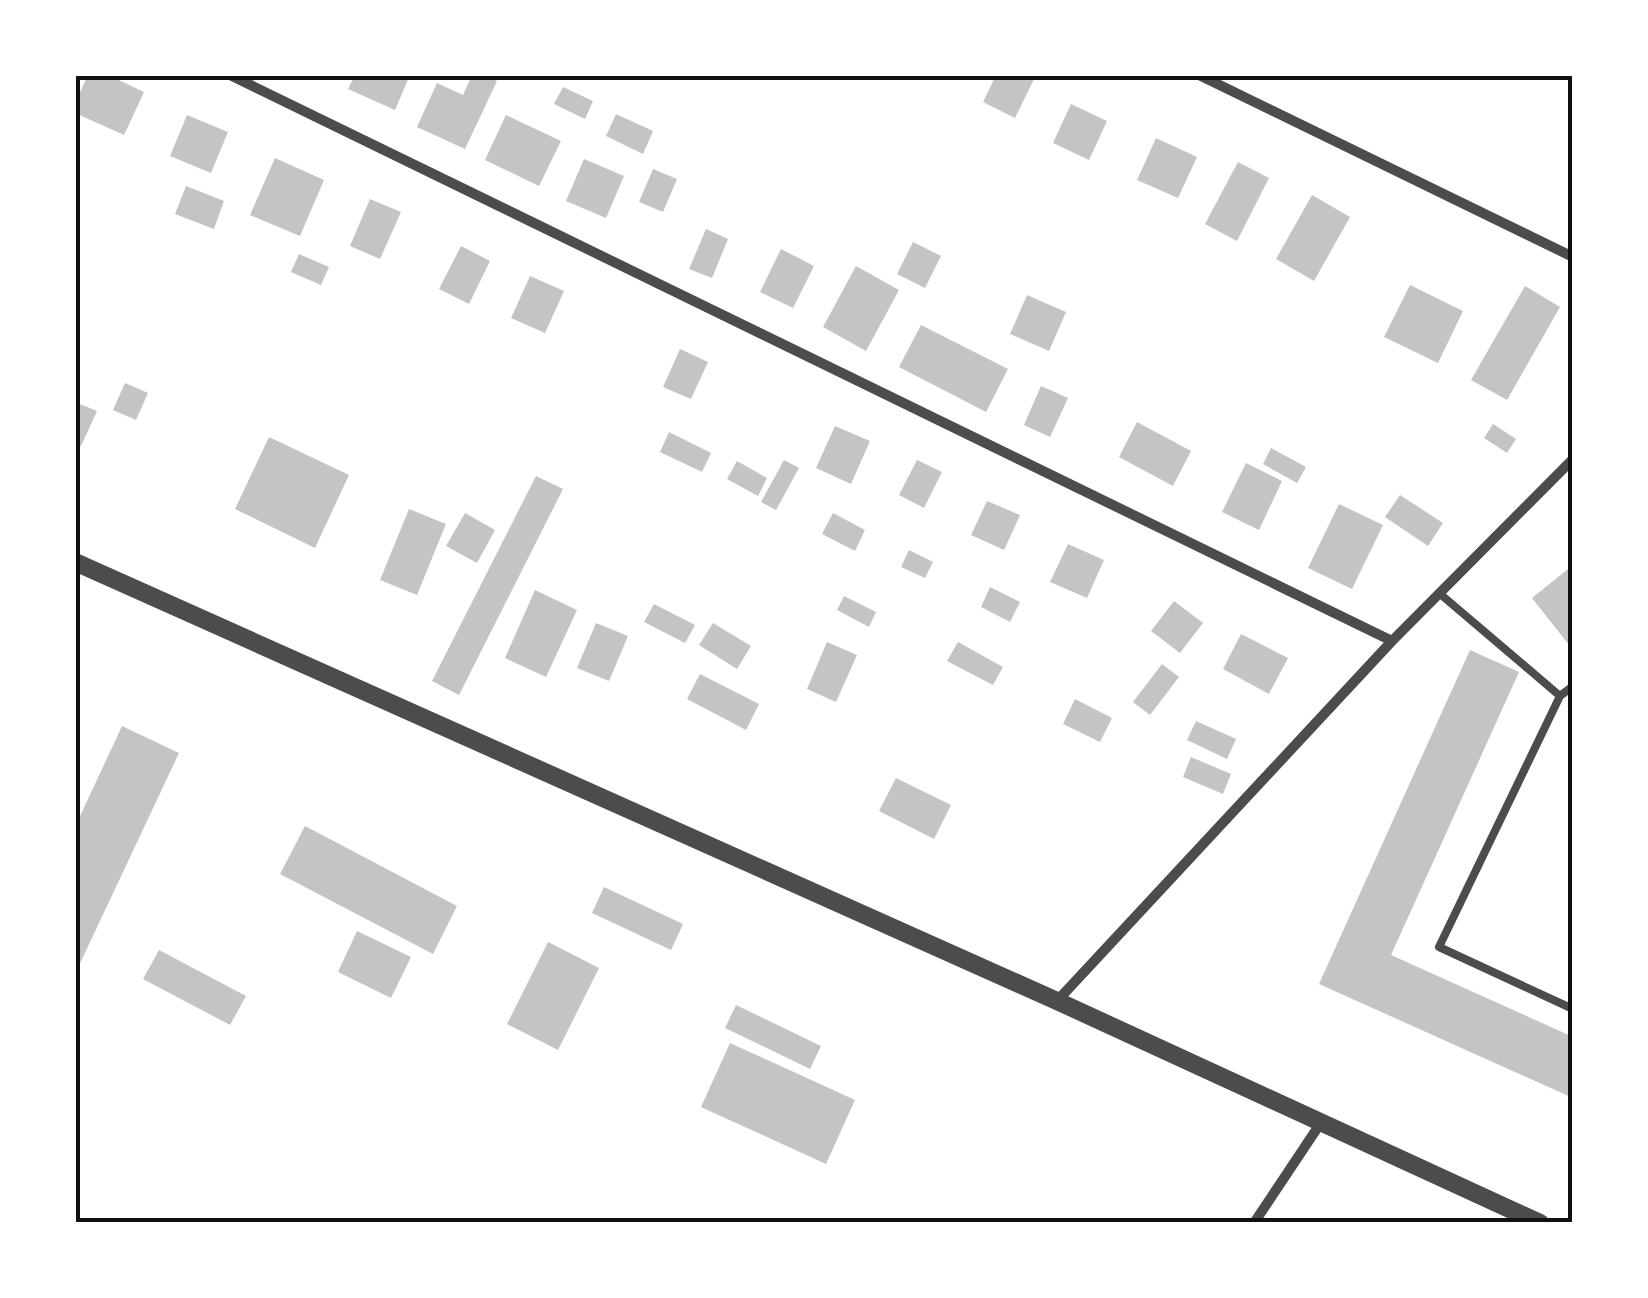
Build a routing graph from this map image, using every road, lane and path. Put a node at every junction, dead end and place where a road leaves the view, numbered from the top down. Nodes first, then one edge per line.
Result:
1 (230, 75) edge
2 (1199, 75) edge
3 (1573, 257) edge
4 (1573, 458) edge
5 (75, 562) edge
6 (1439, 593) junction
7 (1392, 642) junction
8 (1573, 686) edge
9 (1560, 696) junction
10 (1057, 1000) junction
11 (1573, 1009) edge
12 (1320, 1124) junction
13 (1254, 1223) edge
14 (1540, 1223) edge

1 - 7 street
2 - 3 street
4 - 6 street
5 - 10 street
6 - 7 street
6 - 9 lane
7 - 10 street
8 - 9 lane
9 - 11 lane
10 - 12 street
12 - 13 street
12 - 14 street

